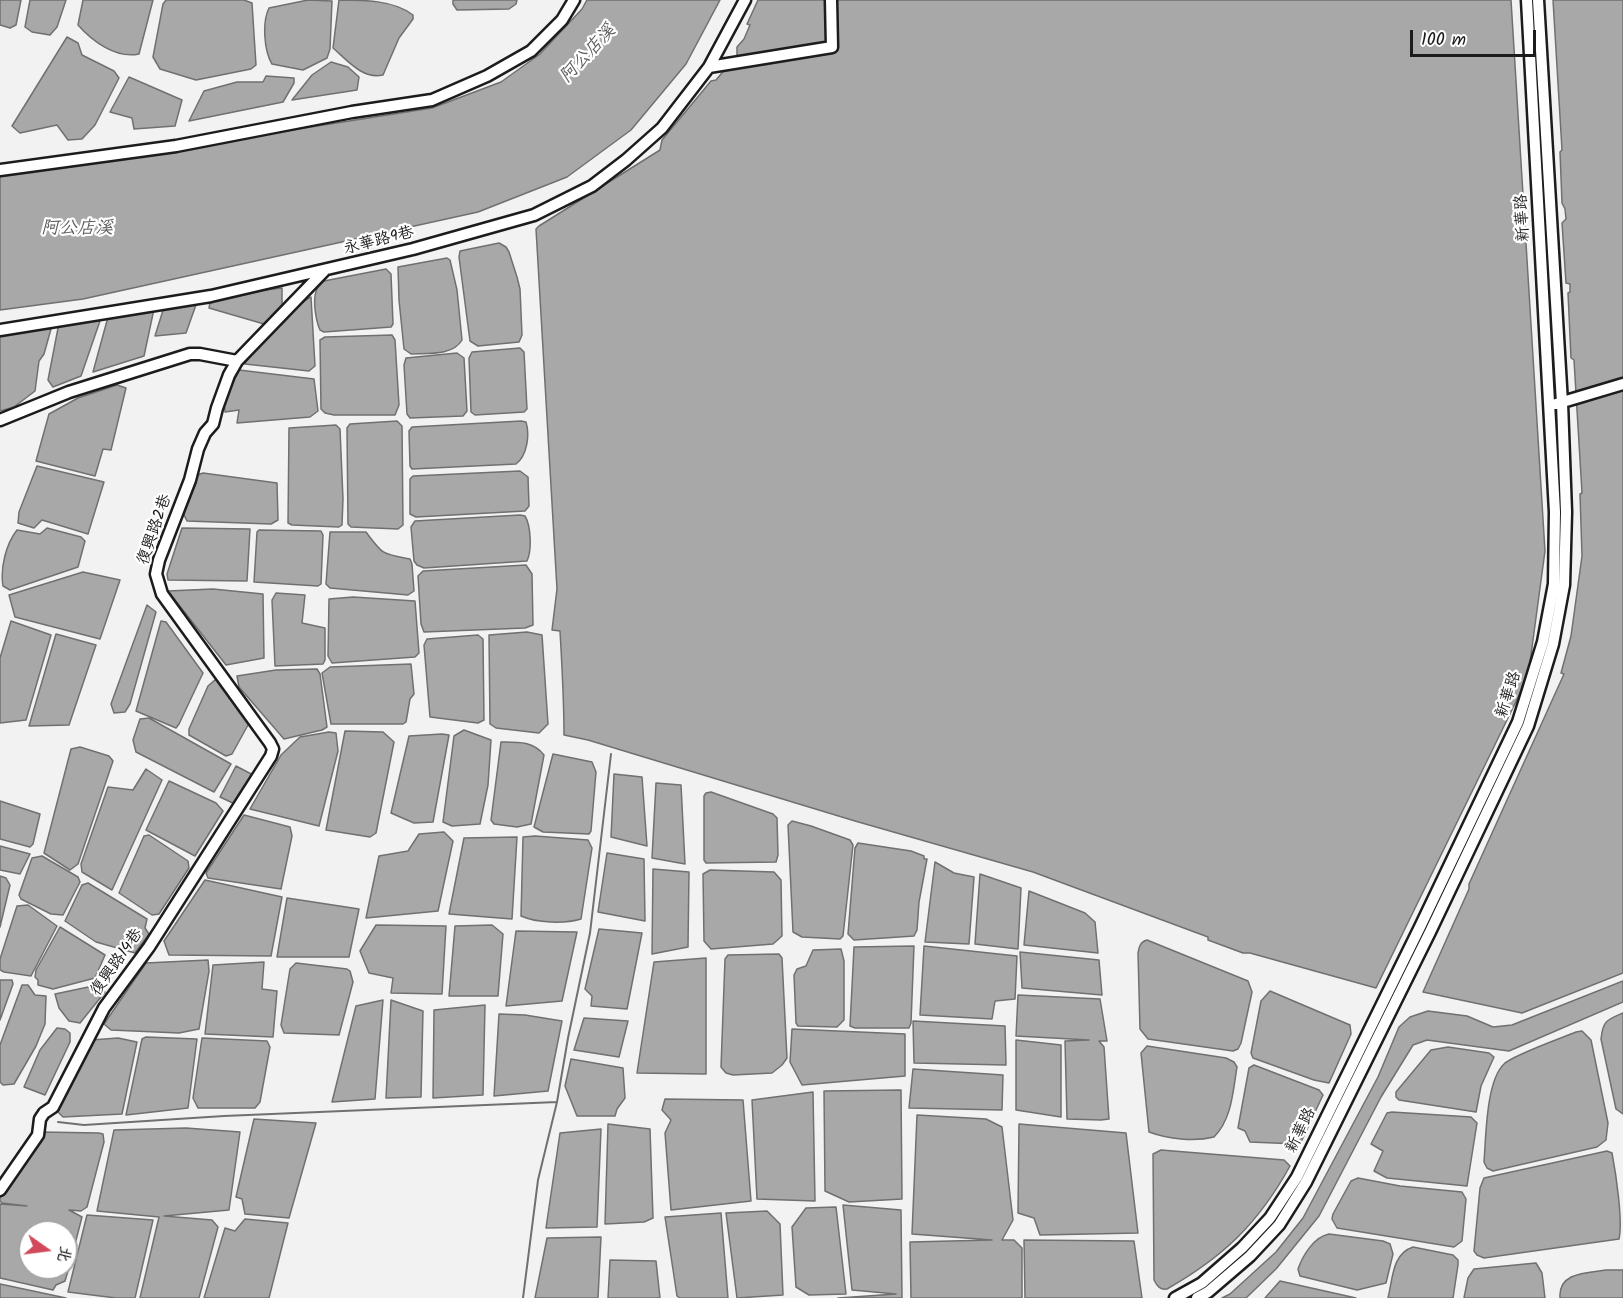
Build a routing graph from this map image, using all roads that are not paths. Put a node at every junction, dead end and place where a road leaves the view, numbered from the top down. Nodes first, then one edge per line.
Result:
1 (574, 0) edge
2 (744, 0) edge
3 (831, 0) edge
4 (1527, 0) edge
5 (1538, 0) edge
6 (709, 67) junction
7 (0, 170) edge
8 (324, 271) junction
9 (0, 330) edge
10 (237, 361) junction
11 (1623, 384) edge
12 (1562, 403) junction
13 (1550, 405) junction
14 (0, 420) edge
15 (272, 756) joint
16 (0, 1190) edge
17 (1174, 1298) edge
18 (1197, 1298) edge

1 - 7 street
2 - 6 street, 永華路9巷
3 - 6 street
4 - 13 street, 新華路
5 - 12 street, 新華路
6 - 8 street, 永華路9巷
8 - 9 street, 永華路9巷
8 - 10 street, 復興路2巷
10 - 14 street
10 - 15 street, 復興路2巷
11 - 12 street
12 - 13 street
12 - 18 street, 新華路
13 - 17 street, 新華路
15 - 16 street, 復興路14巷

